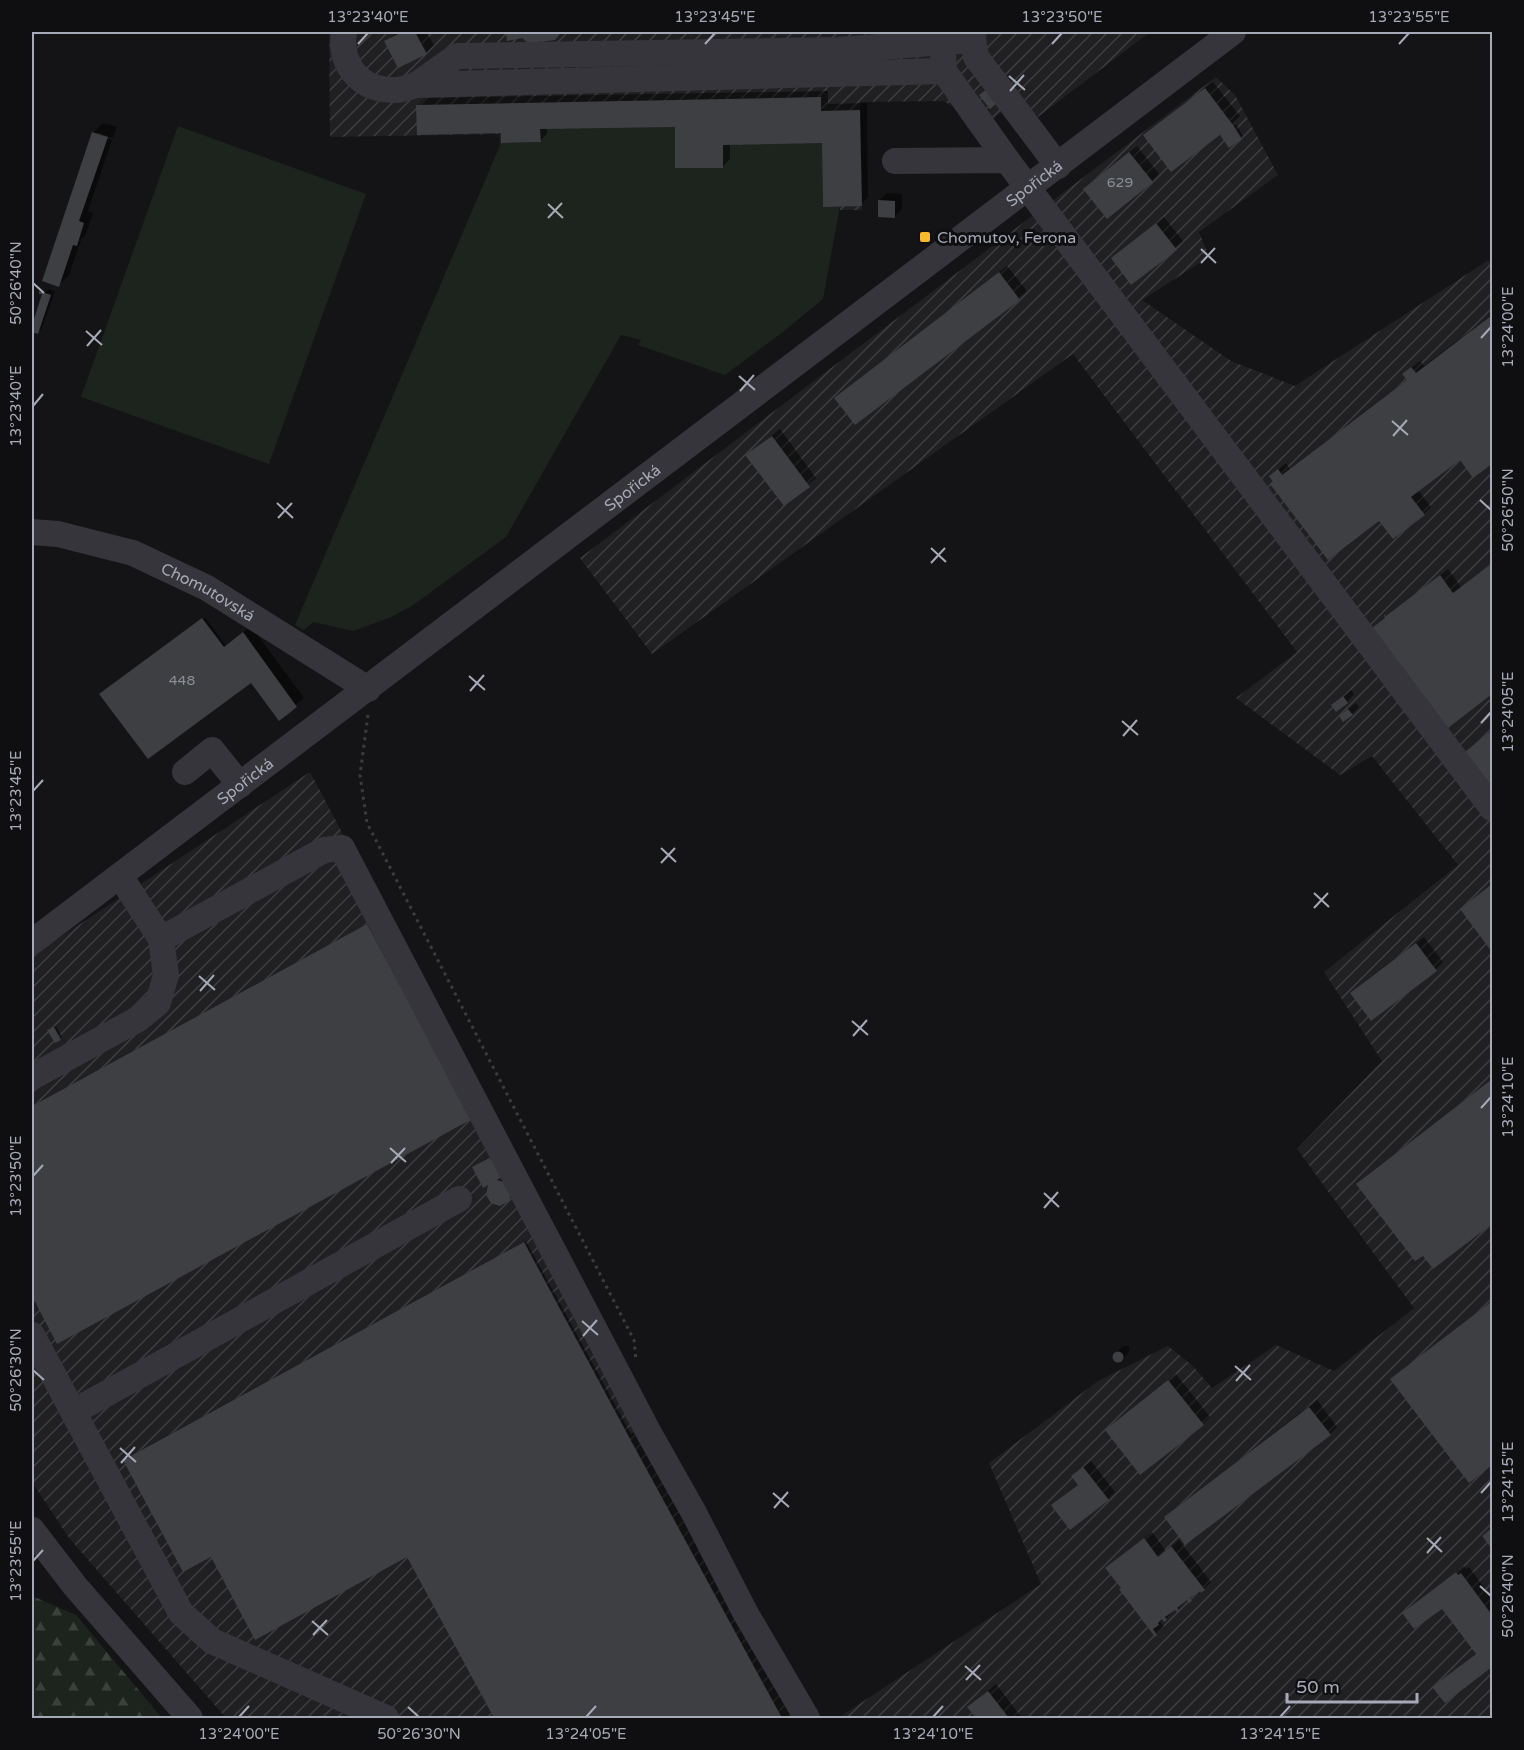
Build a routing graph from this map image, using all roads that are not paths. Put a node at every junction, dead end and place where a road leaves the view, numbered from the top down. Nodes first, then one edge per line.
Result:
1 (344, 32) edge
2 (1233, 32) edge
3 (941, 36) edge
4 (972, 36) edge
5 (944, 71) junction
6 (416, 85) junction
7 (1007, 160) junction
8 (895, 161) dead end
9 (1058, 166) junction
10 (1028, 189) junction
11 (32, 532) edge
12 (368, 689) junction
13 (185, 772) dead end
14 (240, 785) junction
15 (1492, 808) edge
16 (120, 876) junction
17 (161, 939) junction
18 (32, 942) edge
19 (32, 1077) edge
20 (459, 1199) dead end
21 (32, 1335) edge
22 (73, 1412) junction
23 (32, 1530) edge
24 (190, 1719) edge
25 (386, 1719) edge
26 (807, 1719) edge

1 - 6 street
2 - 9 street, Spořická
3 - 4 street
3 - 5 street
3 - 6 street
4 - 9 street
5 - 6 street
5 - 7 street
7 - 8 street
7 - 10 street
9 - 10 street, Spořická
10 - 12 street, Spořická
10 - 15 street
11 - 12 street, Chomutovská
12 - 14 street, Spořická
13 - 14 street
14 - 16 street, Spořická
16 - 17 street
16 - 18 street, Spořická
17 - 19 street
17 - 26 street
20 - 22 street
21 - 22 street
22 - 25 street
23 - 24 street

